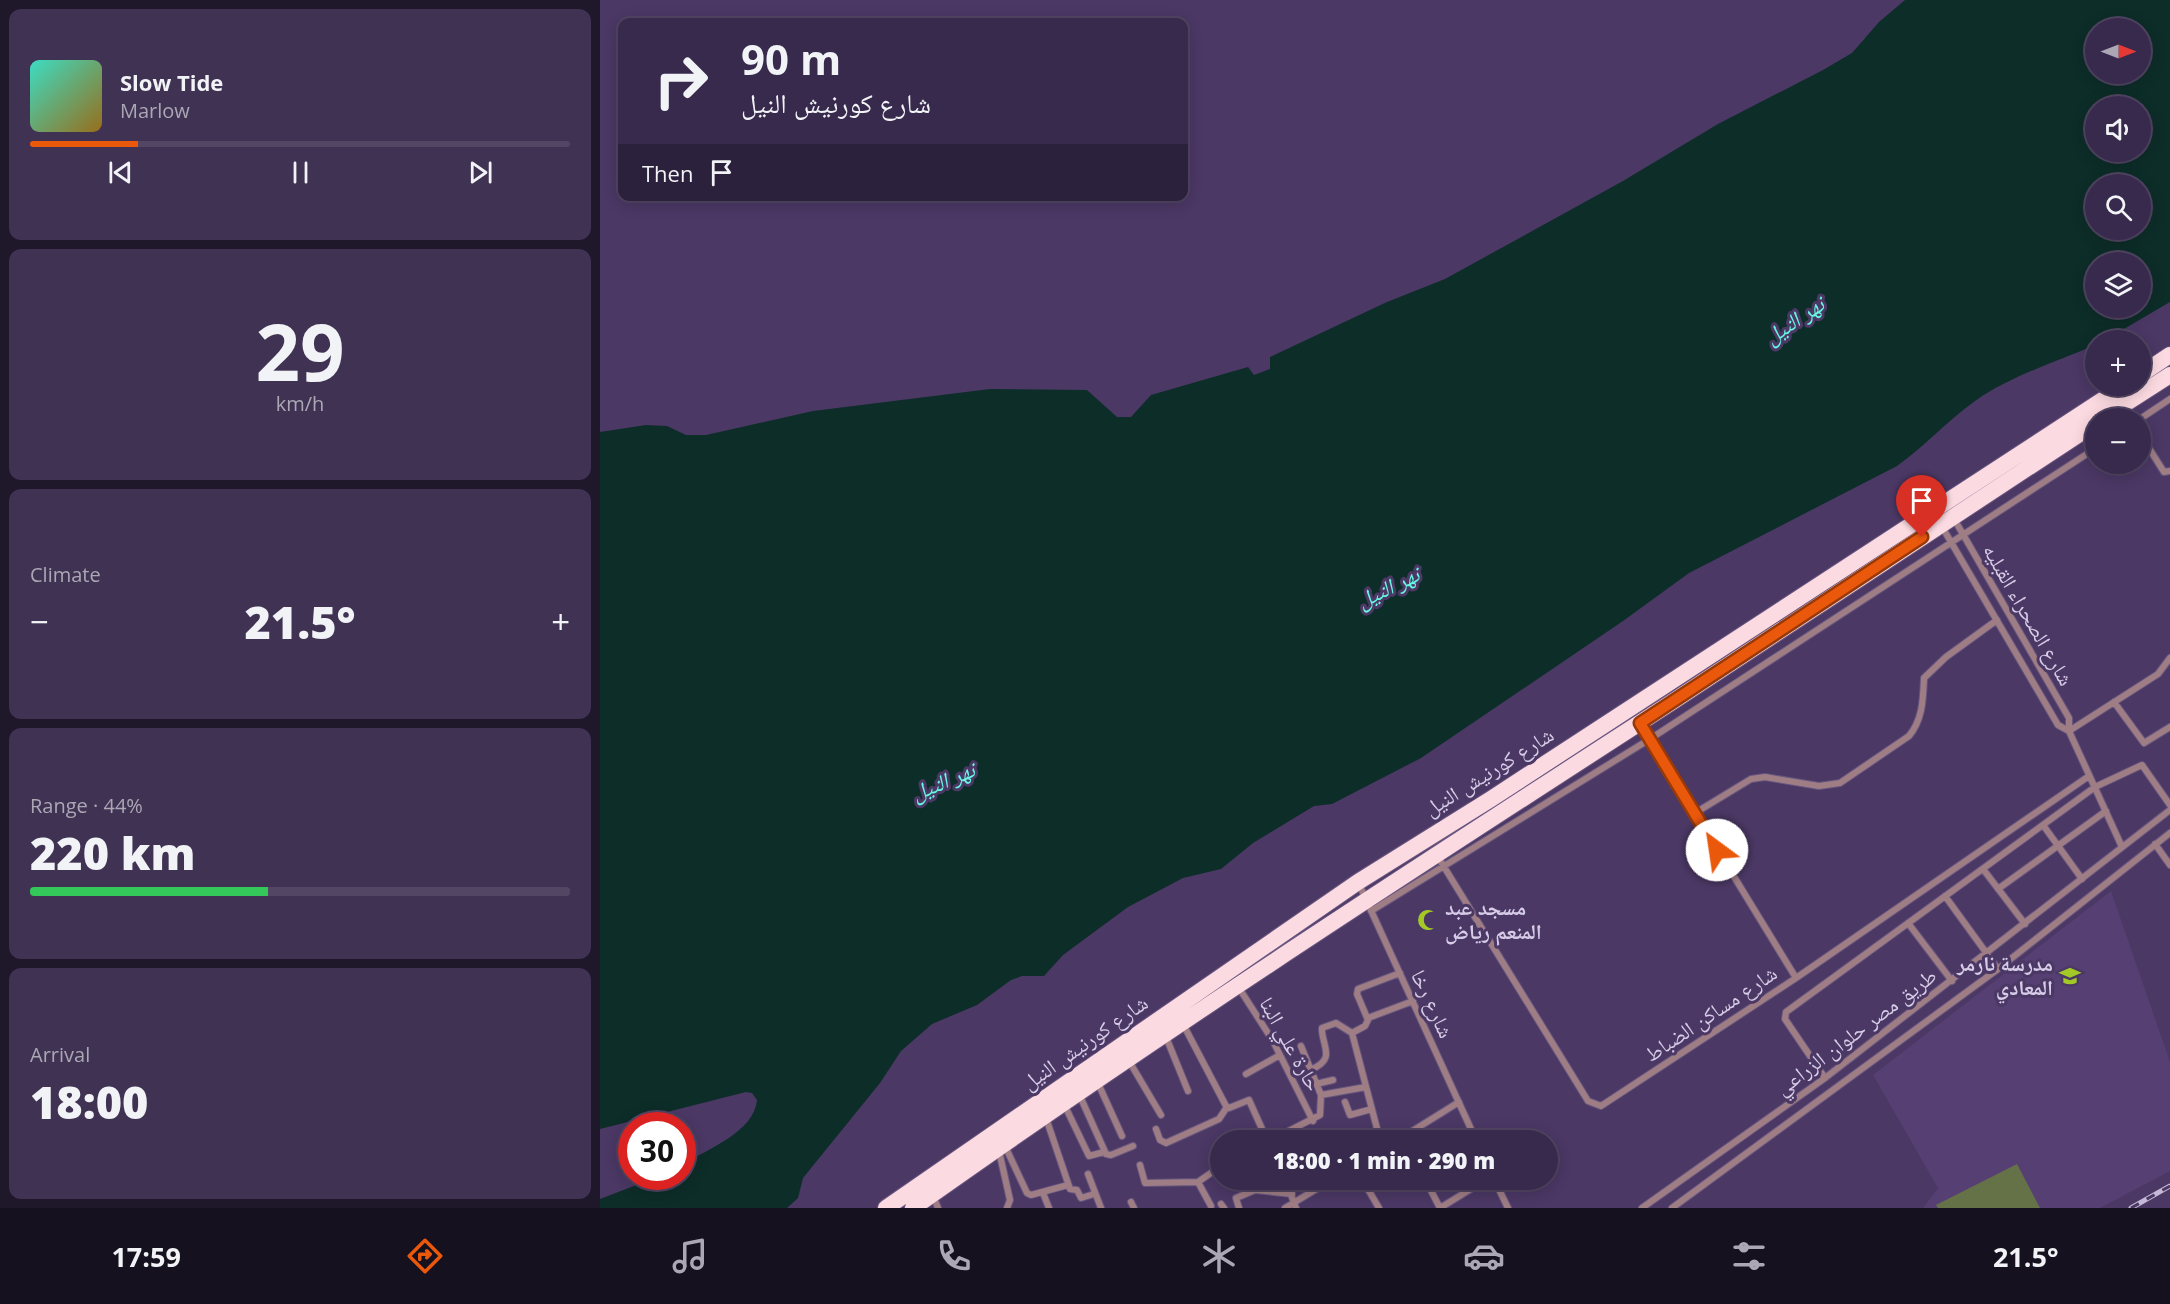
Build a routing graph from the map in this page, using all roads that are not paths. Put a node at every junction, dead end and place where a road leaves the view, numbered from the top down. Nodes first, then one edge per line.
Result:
1 (2170, 355) edge
2 (2151, 368) edge
3 (2170, 375) edge
4 (2109, 396) edge
5 (2170, 399) edge
6 (2119, 408) edge
7 (2151, 412) edge
8 (2085, 430) edge
9 (2151, 451) edge
10 (2085, 455) edge
11 (2170, 471) edge
12 (1946, 521) junction
13 (1963, 535) junction
14 (1951, 542) junction
15 (1997, 620) junction
16 (2170, 658) edge
17 (2114, 702) junction
18 (1640, 723) junction
19 (2170, 727) edge
20 (2069, 731) junction
21 (1650, 739) junction
22 (2090, 776) junction
23 (2095, 787) junction
24 (2170, 805) edge
25 (1495, 806) junction
26 (2170, 810) edge
27 (2106, 811) junction
28 (1695, 813) junction
29 (2043, 825) junction
30 (2170, 833) edge
31 (2155, 844) junction
32 (2057, 845) junction
33 (2122, 847) junction
34 (1441, 860) junction
35 (2170, 866) edge
36 (1983, 869) junction
37 (2082, 879) junction
38 (1358, 882) junction
39 (1998, 889) junction
40 (1945, 896) junction
41 (1368, 905) junction
42 (1908, 923) junction
43 (2025, 924) junction
44 (1987, 954) junction
45 (1998, 969) junction
46 (1400, 973) junction
47 (1796, 978) junction
48 (1952, 981) junction
49 (1237, 985) junction
50 (1413, 1001) junction
51 (1178, 1015) junction
52 (1330, 1015) dead end
53 (1368, 1018) junction
54 (1334, 1023) junction
55 (1352, 1033) junction
56 (1164, 1034) junction
57 (1301, 1046) dead end
58 (1280, 1055) junction
59 (1128, 1058) junction
60 (1845, 1062) junction
61 (1310, 1070) junction
62 (1246, 1074) dead end
63 (1853, 1074) junction
64 (1825, 1078) junction
65 (1097, 1080) junction
66 (1333, 1080) dead end
67 (1316, 1084) junction
68 (1366, 1087) junction
69 (1188, 1091) dead end
70 (1078, 1093) junction
71 (1321, 1095) junction
72 (1345, 1102) dead end
73 (1459, 1102) junction
74 (1064, 1103) junction
75 (1227, 1107) junction
76 (1372, 1108) junction
77 (1161, 1115) dead end
78 (1046, 1116) junction
79 (1313, 1121) junction
80 (1156, 1129) dead end
81 (1262, 1130) edge
82 (1290, 1130) edge
83 (1378, 1130) edge
84 (1414, 1130) edge
85 (1472, 1130) edge
86 (1122, 1136) dead end
87 (1001, 1146) junction
88 (1133, 1146) dead end
89 (1104, 1152) junction
90 (1140, 1165) dead end
91 (1088, 1174) dead end
92 (1210, 1174) edge
93 (1198, 1182) junction
94 (1068, 1185) junction
95 (1316, 1190) edge
96 (1368, 1190) edge
97 (1431, 1190) edge
98 (1469, 1190) edge
99 (1499, 1190) edge
100 (1043, 1192) junction
101 (1094, 1194) junction
102 (936, 1201) edge
103 (1295, 1203) edge
104 (1211, 1206) dead end
105 (886, 1208) edge
106 (913, 1208) edge
107 (1007, 1208) edge
108 (1049, 1208) edge
109 (1101, 1208) edge
110 (1239, 1208) edge
111 (1285, 1208) edge
112 (1379, 1208) edge
113 (1440, 1208) edge
114 (1508, 1208) edge
115 (1642, 1208) edge
116 (1672, 1208) edge

1 - 2 highway
3 - 6 highway
4 - 25 highway, شارع كورنيش النيل
5 - 7 street
8 - 12 highway, شارع كورنيش النيل
9 - 11 street
10 - 13 street
12 - 13 street, شارع الصحراء القبليه
12 - 14 street, شارع الصحراء القبليه
12 - 18 highway, شارع كورنيش النيل
13 - 14 street
13 - 20 street, شارع الصحراء القبليه
14 - 15 street, شارع الصحراء القبليه
14 - 21 street
15 - 20 street, شارع الصحراء القبليه
15 - 28 street
16 - 17 street
17 - 19 street
17 - 20 street
18 - 21 street
18 - 25 highway, شارع كورنيش النيل
20 - 22 street, شارع الصحراء القبليه
21 - 28 street
21 - 34 street
22 - 23 street, شارع الصحراء القبليه
22 - 47 street, شارع مساكن الضباط
23 - 24 street
23 - 27 street, شارع الصحراء القبليه
23 - 29 street
25 - 34 highway, شارع كورنيش النيل
25 - 38 highway, شارع كورنيش النيل
26 - 33 street, طريق مصر حلوان الزراعي
27 - 32 street
27 - 33 street, شارع الصحراء القبليه
28 - 47 street
29 - 32 street
29 - 36 street
30 - 31 street, طريق مصر حلوان الزراعي
31 - 35 street
31 - 45 street, طريق مصر حلوان الزراعي
32 - 37 street
32 - 39 street
33 - 37 street, طريق مصر حلوان الزراعي
34 - 41 highway, شارع كورنيش النيل
34 - 47 street, شارع مساكن الضباط
36 - 39 street
36 - 40 street
37 - 43 street, طريق مصر حلوان الزراعي
38 - 41 street, شارع رخا
38 - 51 highway, شارع كورنيش النيل
39 - 43 street
40 - 42 street
40 - 44 street
41 - 46 street, شارع رخا
41 - 49 highway, شارع كورنيش النيل
42 - 48 street
42 - 64 street
43 - 44 street, طريق مصر حلوان الزراعي
44 - 45 street
44 - 48 street, طريق مصر حلوان الزراعي
45 - 63 street, طريق مصر حلوان الزراعي
46 - 50 street, شارع رخا
46 - 53 street
48 - 60 street, طريق مصر حلوان الزراعي
49 - 51 highway, شارع كورنيش النيل
49 - 58 street, حارة علي البنا
50 - 53 street
50 - 73 street, شارع رخا
51 - 56 highway, شارع كورنيش النيل
51 - 75 street
51 - 105 highway, شارع كورنيش النيل
52 - 54 street
53 - 55 street
54 - 55 street
54 - 61 street
55 - 68 street
56 - 59 highway, شارع كورنيش النيل
56 - 69 street
57 - 61 street
58 - 62 street
58 - 79 street, حارة علي البنا
59 - 65 highway, شارع كورنيش النيل
59 - 77 street
60 - 63 street
60 - 64 street, طريق مصر حلوان الزراعي
61 - 67 street
63 - 116 street, طريق مصر حلوان الزراعي
64 - 115 street, طريق مصر حلوان الزراعي
65 - 70 highway, شارع كورنيش النيل
65 - 86 street
66 - 67 street
67 - 71 street
68 - 71 street
68 - 76 street
70 - 74 highway, شارع كورنيش النيل
70 - 89 street
71 - 79 street
72 - 76 street
73 - 84 street
73 - 85 street, شارع رخا
74 - 78 highway, شارع كورنيش النيل
74 - 89 street
75 - 80 street
75 - 81 street
76 - 83 street
78 - 87 highway, شارع كورنيش النيل
78 - 94 street
79 - 82 street
87 - 100 street
87 - 102 highway, شارع كورنيش النيل
87 - 107 street
88 - 89 street
90 - 93 street
91 - 101 street
92 - 93 street
93 - 104 street
94 - 100 street
94 - 101 street
95 - 103 street
96 - 112 street
97 - 113 street
98 - 113 street
99 - 114 street
100 - 108 street
101 - 109 street
102 - 106 highway, شارع كورنيش النيل
103 - 110 street
103 - 111 street

